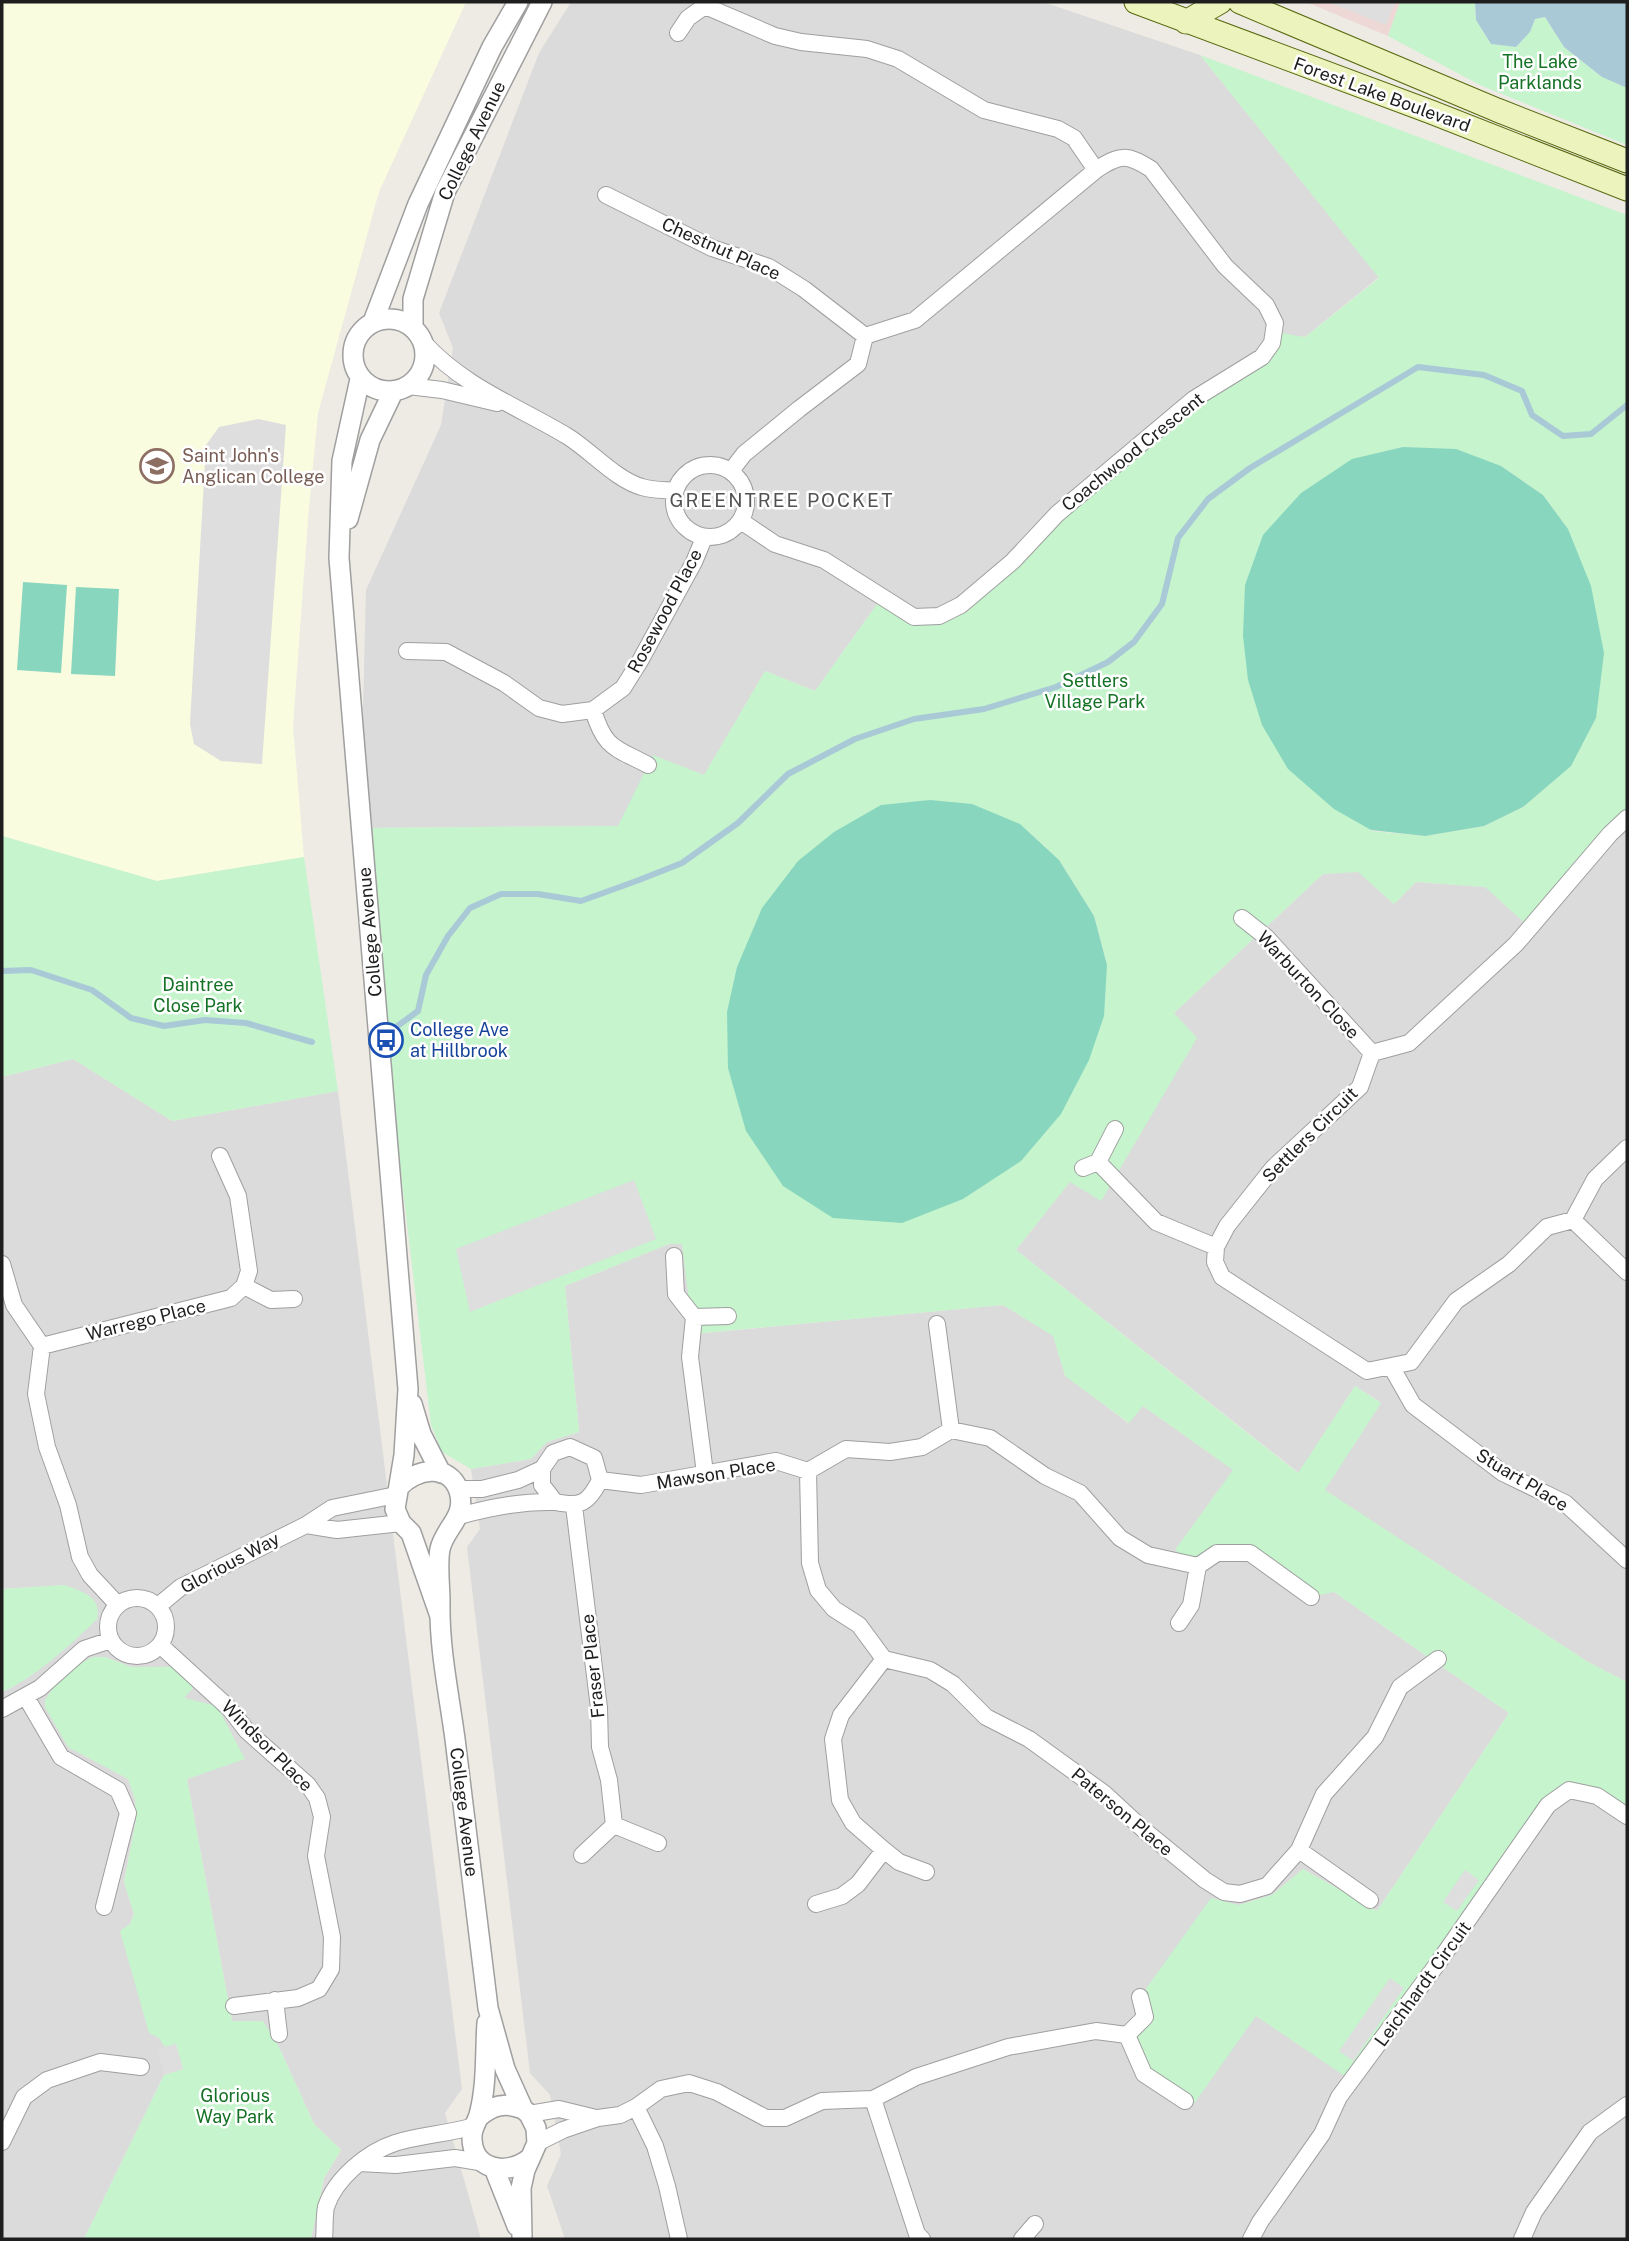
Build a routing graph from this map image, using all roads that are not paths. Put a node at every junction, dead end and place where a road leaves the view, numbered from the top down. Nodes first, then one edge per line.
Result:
1 (518, 2) edge
2 (542, 2) edge
3 (1136, 2) edge
4 (1240, 2) edge
5 (705, 4) edge
6 (1211, 11) edge
7 (678, 33) dead end
8 (1627, 161) edge
9 (1096, 170) junction
10 (1627, 189) edge
11 (606, 195) dead end
12 (373, 322) junction
13 (418, 335) junction
14 (865, 336) junction
15 (360, 379) junction
16 (401, 389) junction
17 (509, 406) junction
18 (731, 471) junction
19 (674, 491) junction
20 (741, 521) junction
21 (704, 538) junction
22 (339, 558) junction
23 (407, 651) dead end
24 (593, 710) junction
25 (648, 765) dead end
26 (1627, 818) edge
27 (1242, 918) dead end
28 (1372, 1053) junction
29 (1115, 1129) dead end
30 (1627, 1148) edge
31 (220, 1156) dead end
32 (1573, 1220) junction
33 (1216, 1247) junction
34 (674, 1256) dead end
35 (2, 1264) edge
36 (1627, 1272) edge
37 (244, 1286) junction
38 (294, 1299) dead end
39 (728, 1316) dead end
40 (694, 1317) junction
41 (937, 1324) dead end
42 (43, 1346) junction
43 (1392, 1368) junction
44 (408, 1390) junction
45 (951, 1430) junction
46 (542, 1469) junction
47 (808, 1471) junction
48 (441, 1473) junction
49 (705, 1474) junction
50 (600, 1480) junction
51 (458, 1489) junction
52 (398, 1491) junction
53 (555, 1502) junction
54 (574, 1506) junction
55 (454, 1523) junction
56 (306, 1525) junction
57 (406, 1528) junction
58 (1627, 1560) edge
59 (1198, 1566) junction
60 (1311, 1597) dead end
61 (118, 1605) junction
62 (158, 1606) junction
63 (440, 1616) junction
64 (1179, 1623) dead end
65 (111, 1640) junction
66 (160, 1645) junction
67 (884, 1659) junction
68 (1438, 1659) dead end
69 (26, 1697) junction
70 (2, 1709) edge
71 (1627, 1816) edge
72 (614, 1825) junction
73 (658, 1843) dead end
74 (884, 1850) junction
75 (1299, 1850) junction
76 (582, 1855) dead end
77 (926, 1872) dead end
78 (1370, 1900) dead end
79 (816, 1903) dead end
80 (104, 1907) dead end
81 (1140, 1997) dead end
82 (275, 2000) junction
83 (234, 2006) dead end
84 (488, 2008) junction
85 (279, 2034) dead end
86 (1127, 2035) junction
87 (141, 2067) dead end
88 (873, 2099) junction
89 (1185, 2101) dead end
90 (1627, 2105) edge
91 (636, 2108) junction
92 (526, 2112) junction
93 (598, 2118) junction
94 (476, 2121) junction
95 (2, 2142) edge
96 (533, 2151) junction
97 (359, 2163) junction
98 (489, 2166) junction
99 (1035, 2224) dead end
100 (522, 2238) edge
101 (324, 2239) edge
102 (679, 2239) edge
103 (922, 2239) edge
104 (1022, 2239) edge
105 (1251, 2239) edge
106 (1522, 2239) edge

1 - 12 street, College Avenue
2 - 13 street, College Avenue
3 - 6 main road
4 - 8 main road, Forest Lake Boulevard
5 - 7 street
5 - 9 street
6 - 10 main road, Forest Lake Boulevard
9 - 14 street, Coachwood Crescent
9 - 20 street, Coachwood Crescent
11 - 14 street, Chestnut Place
12 - 13 street
12 - 15 street, College Avenue
13 - 16 street, College Avenue
13 - 17 street
14 - 18 street
15 - 16 street
15 - 22 street, College Avenue
16 - 17 street
16 - 22 street, College Avenue
17 - 19 street
18 - 19 street
18 - 20 street
19 - 21 street
20 - 21 street
21 - 24 street, Rosewood Place
22 - 44 street, College Avenue
23 - 24 street
24 - 25 street
26 - 28 street
27 - 28 street, Warburton Close
28 - 33 street, Settlers Circuit
29 - 33 street
30 - 32 street
31 - 37 street
32 - 36 street
32 - 43 street
33 - 43 street
34 - 40 street
35 - 42 street
37 - 38 street
37 - 42 street, Warrego Place
39 - 40 street
40 - 49 street
41 - 45 street
42 - 61 street
43 - 58 street, Stuart Place
44 - 48 street, College Avenue
44 - 52 street, College Avenue
45 - 47 street
45 - 59 street
46 - 50 street
46 - 51 street
46 - 53 street
47 - 49 street, Mawson Place
47 - 67 street
48 - 51 street, College Avenue
48 - 52 street
49 - 50 street, Mawson Place
50 - 54 street
51 - 55 street, College Avenue
52 - 56 street, Glorious Way
52 - 57 street, College Avenue
53 - 54 street
53 - 55 street
54 - 72 street, Fraser Place
55 - 57 street
55 - 63 street, College Avenue
56 - 57 street
56 - 62 street, Glorious Way
57 - 63 street, College Avenue
59 - 60 street
59 - 64 street
61 - 62 street
61 - 65 street
62 - 66 street
63 - 84 street, College Avenue
65 - 66 street
65 - 69 street
66 - 82 street, Windsor Place
67 - 74 street
67 - 75 street, Paterson Place
68 - 75 street, Paterson Place
69 - 70 street
69 - 80 street
71 - 105 street, Leichhardt Circuit
72 - 73 street
72 - 76 street
74 - 77 street
74 - 79 street
75 - 78 street
81 - 86 street
82 - 83 street, Windsor Place
82 - 85 street
84 - 92 street, College Avenue
84 - 94 street, College Avenue
86 - 88 street
86 - 89 street
87 - 95 street
88 - 91 street
88 - 103 street
90 - 106 street
91 - 93 street
91 - 102 street
92 - 93 street
92 - 94 street
92 - 96 street, College Avenue
93 - 96 street
94 - 97 street
94 - 98 street, College Avenue
96 - 98 street
96 - 100 street, College Avenue
97 - 98 street
97 - 101 street
98 - 100 street, College Avenue
99 - 104 street

